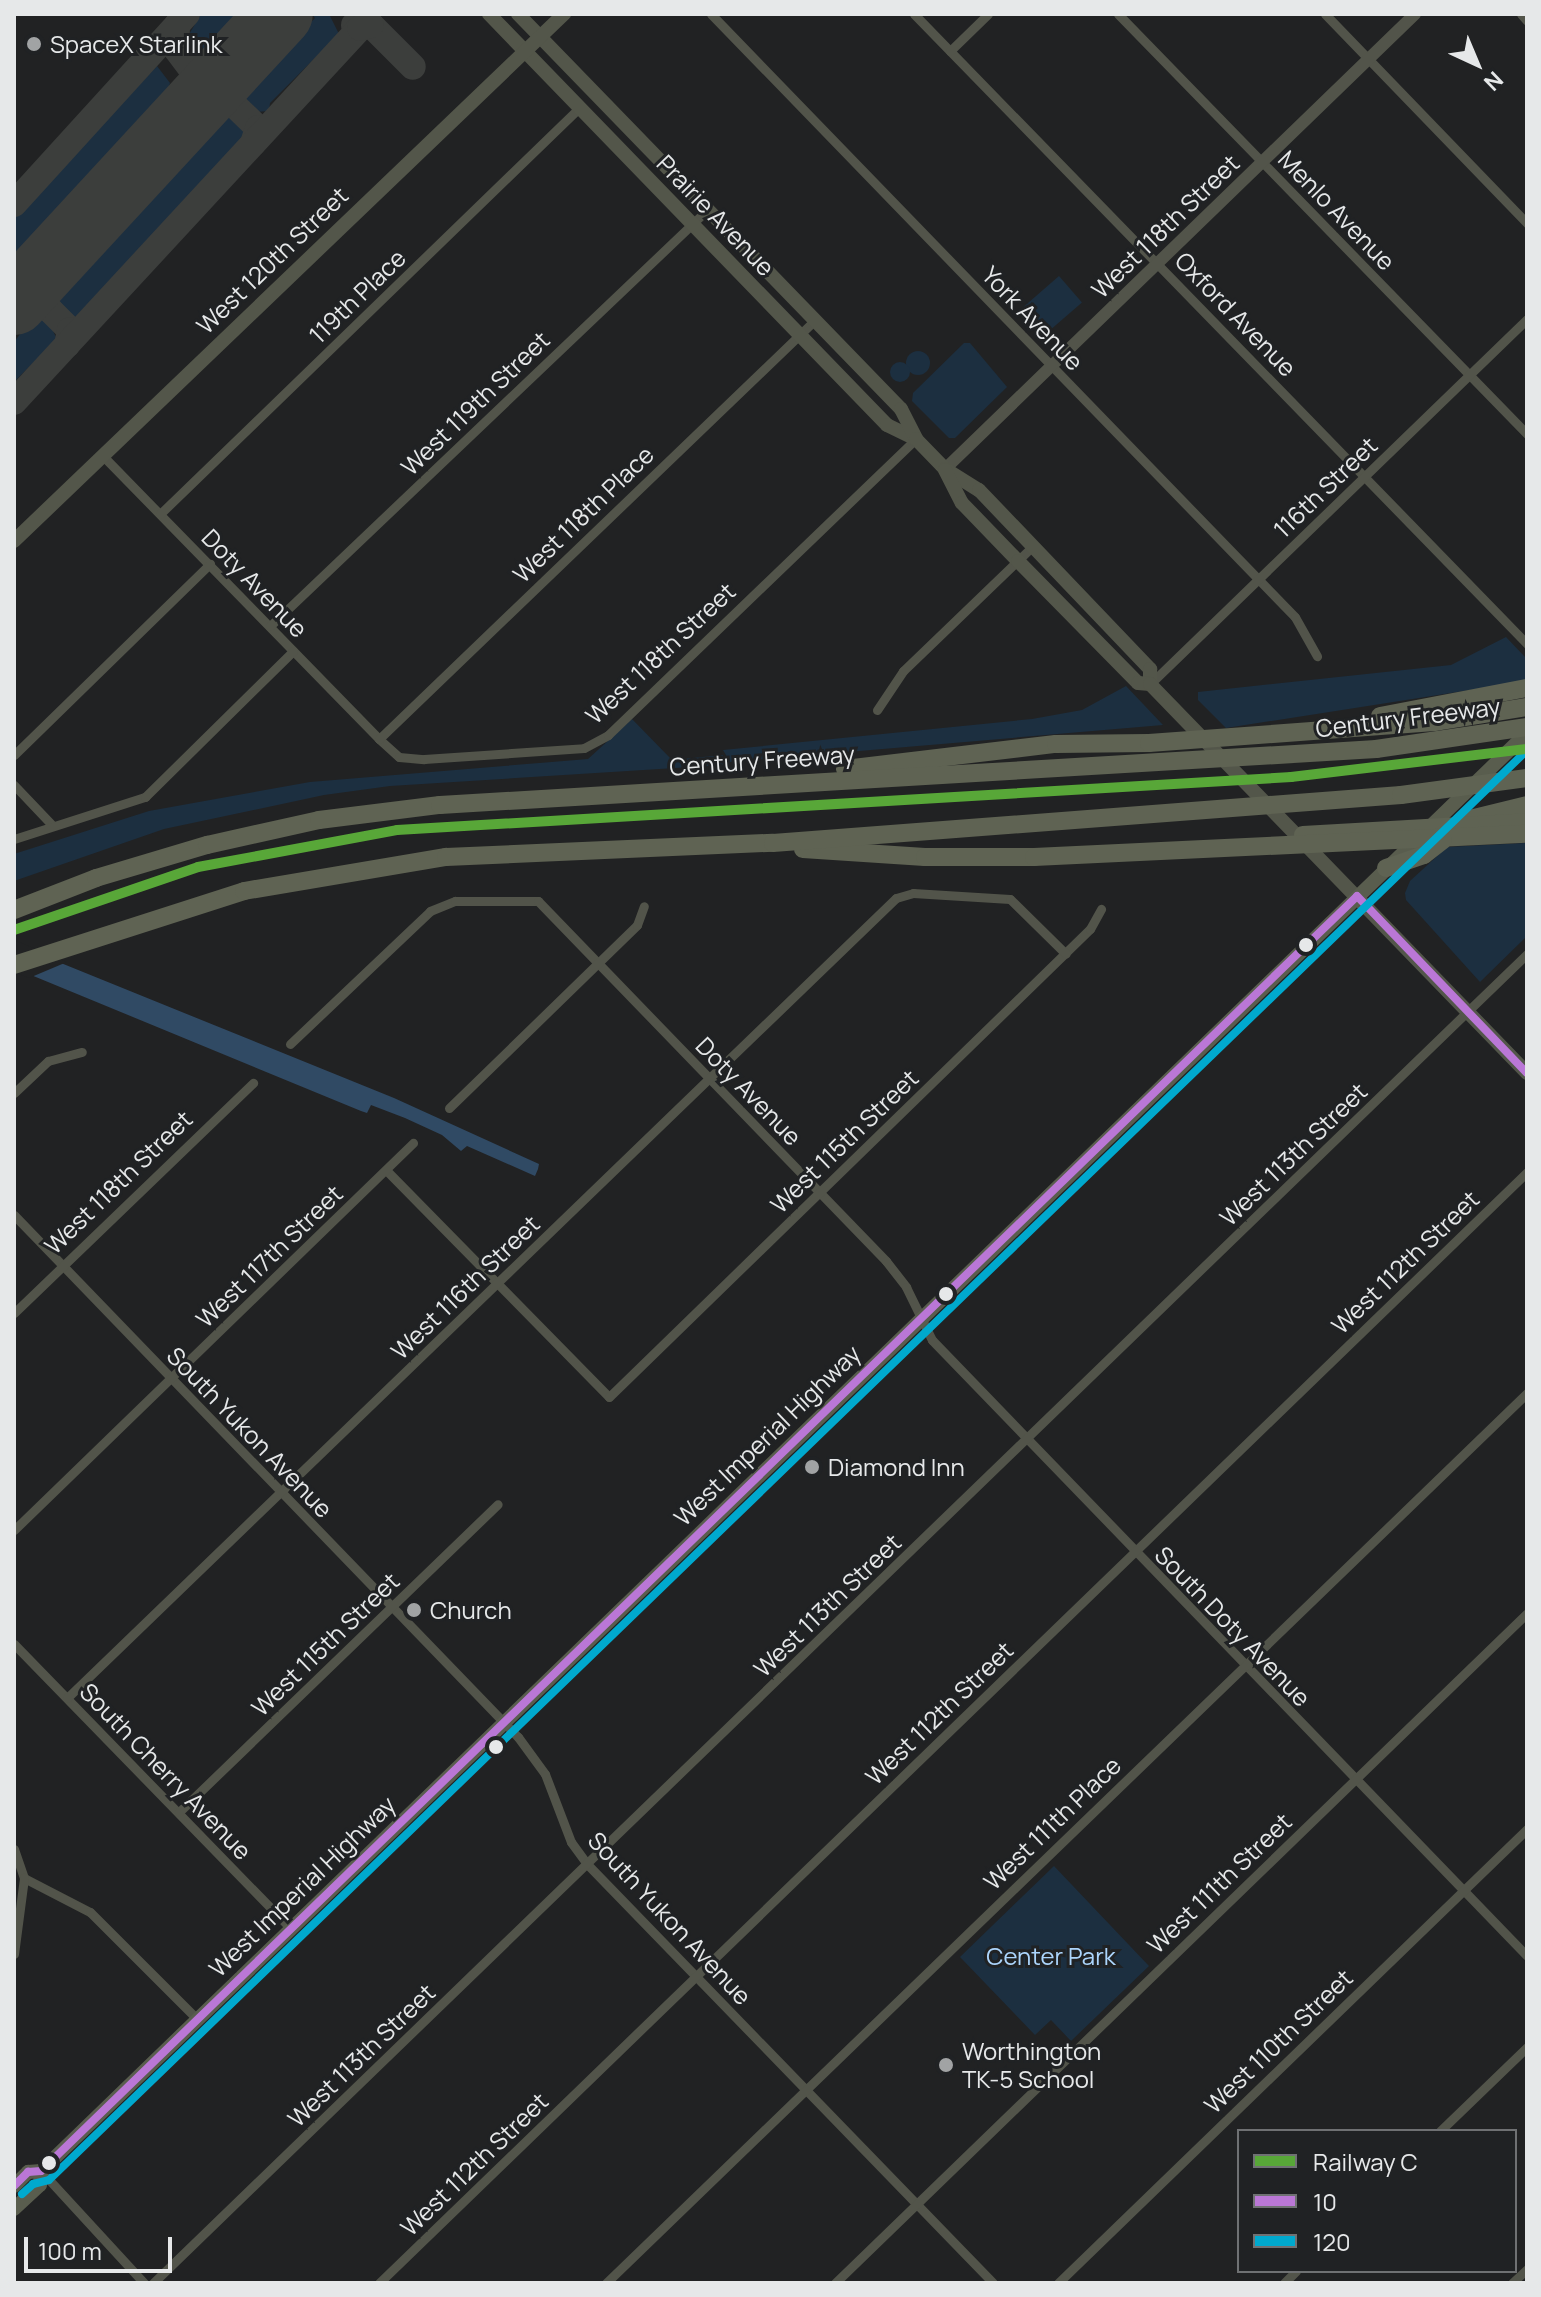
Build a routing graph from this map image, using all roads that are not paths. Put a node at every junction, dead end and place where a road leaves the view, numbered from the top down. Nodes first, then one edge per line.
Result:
1 (489, 14) edge
2 (518, 14) edge
3 (564, 14) edge
4 (711, 14) edge
5 (914, 14) edge
6 (988, 14) edge
7 (1118, 14) edge
8 (1325, 14) edge
9 (1415, 14) edge
10 (1521, 14) edge
11 (1527, 21) edge
12 (539, 36) junction
13 (525, 49) junction
14 (950, 51) junction
15 (1368, 59) junction
16 (581, 106) junction
17 (1262, 162) junction
18 (708, 209) junction
19 (693, 223) junction
20 (1527, 223) edge
21 (1159, 263) junction
22 (1527, 319) edge
23 (815, 320) junction
24 (800, 334) junction
25 (1052, 367) junction
26 (1469, 375) junction
27 (1527, 434) edge
28 (916, 439) junction
29 (102, 455) junction
30 (945, 469) junction
31 (1366, 475) junction
32 (160, 514) junction
33 (14, 541) edge
34 (1032, 547) junction
35 (1018, 561) junction
36 (210, 564) junction
37 (1258, 580) junction
38 (270, 626) junction
39 (1527, 644) edge
40 (293, 651) junction
41 (1317, 656) dead end
42 (1150, 684) junction
43 (1527, 688) edge
44 (1527, 707) edge
45 (877, 710) dead end
46 (1527, 730) edge
47 (1289, 734) junction
48 (379, 739) junction
49 (14, 755) edge
50 (1527, 778) edge
51 (802, 780) junction
52 (14, 785) edge
53 (1527, 805) edge
54 (1527, 822) edge
55 (51, 824) junction
56 (1527, 834) edge
57 (14, 839) edge
58 (773, 843) junction
59 (1173, 848) junction
60 (1386, 868) junction
61 (1357, 896) junction
62 (644, 906) dead end
63 (1101, 909) dead end
64 (14, 910) edge
65 (1066, 954) junction
66 (1527, 954) edge
67 (14, 965) edge
68 (598, 965) junction
69 (1468, 1012) junction
70 (290, 1044) dead end
71 (82, 1052) dead end
72 (1527, 1073) edge
73 (708, 1077) junction
74 (253, 1083) dead end
75 (14, 1093) edge
76 (449, 1108) dead end
77 (413, 1143) dead end
78 (386, 1170) junction
79 (1527, 1172) edge
80 (820, 1193) junction
81 (14, 1215) edge
82 (62, 1266) junction
83 (497, 1283) junction
84 (14, 1313) edge
85 (922, 1317) junction
86 (171, 1379) junction
87 (1527, 1393) edge
88 (1027, 1440) junction
89 (281, 1493) junction
90 (498, 1504) dead end
91 (14, 1530) edge
92 (1134, 1552) junction
93 (391, 1607) junction
94 (1527, 1613) edge
95 (14, 1644) edge
96 (1243, 1666) junction
97 (67, 1698) junction
98 (503, 1721) junction
99 (1355, 1779) junction
100 (179, 1812) junction
101 (1527, 1829) edge
102 (14, 1849) edge
103 (588, 1865) junction
104 (19, 1878) edge
105 (1463, 1890) junction
106 (289, 1927) junction
107 (14, 1954) edge
108 (1527, 1956) edge
109 (696, 1976) junction
110 (197, 2019) junction
111 (1527, 2047) edge
112 (806, 2090) junction
113 (1442, 2129) edge
114 (41, 2171) junction
115 (14, 2186) edge
116 (917, 2204) junction
117 (14, 2209) edge
118 (1527, 2269) edge
119 (144, 2283) edge
120 (153, 2283) edge
121 (379, 2283) edge
122 (606, 2283) edge
123 (835, 2283) edge
124 (993, 2283) edge
125 (1058, 2283) edge
126 (1512, 2283) edge

1 - 13 main road, Prairie Avenue
2 - 12 main road, Prairie Avenue
3 - 12 main road, West 120th Street
4 - 25 street, York Avenue
5 - 14 street, Oxford Avenue
6 - 14 street
7 - 17 street, Menlo Avenue
8 - 15 street
9 - 15 street, West 118th Street
10 - 11 street
12 - 13 main road, West 120th Street
12 - 18 main road, Prairie Avenue
13 - 16 main road, Prairie Avenue
13 - 29 main road, West 120th Street
14 - 21 street, Oxford Avenue
15 - 17 street, West 118th Street
15 - 20 street
16 - 19 main road, Prairie Avenue
16 - 32 street, 119th Place
17 - 21 street, West 118th Street
17 - 26 street, Menlo Avenue
18 - 19 street, West 119th Street
18 - 23 main road, Prairie Avenue
19 - 24 main road, Prairie Avenue
19 - 38 street, West 119th Street
21 - 25 street, West 118th Street
21 - 31 street, Oxford Avenue
22 - 26 street, 116th Street
23 - 24 street, West 118th Place
23 - 28 main road, Prairie Avenue
24 - 28 main road, Prairie Avenue
24 - 48 street, West 118th Place
25 - 30 street, West 118th Street
25 - 37 street, York Avenue
26 - 27 street, Menlo Avenue
26 - 31 street, 116th Street
28 - 30 main road, Prairie Avenue
28 - 48 street, West 118th Street
29 - 32 street, Doty Avenue
29 - 33 main road, West 120th Street
30 - 34 main road, Prairie Avenue
30 - 35 main road, Prairie Avenue
31 - 37 street, 116th Street
31 - 39 street, Oxford Avenue
32 - 36 street, Doty Avenue
34 - 35 street
34 - 42 main road, Prairie Avenue
35 - 42 main road, Prairie Avenue
35 - 45 street
36 - 38 street, Doty Avenue
36 - 49 street
37 - 41 street, York Avenue
37 - 42 street, 116th Street
38 - 40 street, Doty Avenue
40 - 48 street, Doty Avenue
40 - 55 street
42 - 61 main road, Prairie Avenue
43 - 47 highway
44 - 47 highway
46 - 51 highway, Century Freeway
46 - 60 main road, West Imperial Highway
47 - 51 highway
50 - 58 highway
51 - 64 highway, Century Freeway
52 - 55 street
53 - 60 highway
54 - 59 highway
55 - 57 street
56 - 59 highway
58 - 59 highway
58 - 67 highway
60 - 61 main road, West Imperial Highway
61 - 69 main road, Prairie Avenue
61 - 85 main road, West Imperial Highway
62 - 68 street
63 - 65 street, West 115th Street
65 - 73 street, West 116th Street
65 - 80 street, West 115th Street
66 - 69 street, West 113th Street
68 - 70 street, Doty Avenue
68 - 73 street, Doty Avenue
68 - 76 street
69 - 72 main road, Prairie Avenue
69 - 88 street, West 113th Street
71 - 75 street
73 - 80 street, Doty Avenue
73 - 83 street, West 116th Street
74 - 82 street, West 118th Street
77 - 78 street, West 117th Street
78 - 83 street
78 - 86 street, West 117th Street
79 - 92 street, West 112th Street
80 - 83 street, West 115th Street
80 - 85 street, Doty Avenue
81 - 82 street, South Yukon Avenue
82 - 84 street, West 118th Street
82 - 86 street, South Yukon Avenue
83 - 89 street, West 116th Street
85 - 88 street, South Doty Avenue
85 - 98 main road, West Imperial Highway
86 - 89 street, South Yukon Avenue
86 - 91 street, West 117th Street
87 - 96 street, West 111th Place
88 - 92 street, South Doty Avenue
88 - 103 street, West 113th Street
89 - 93 street, South Yukon Avenue
89 - 97 street, West 116th Street
90 - 93 street, West 115th Street
92 - 96 street, South Doty Avenue
92 - 109 street, West 112th Street
93 - 98 street, South Yukon Avenue
93 - 100 street, West 115th Street
94 - 99 street, West 111th Street
95 - 97 street, South Cherry Avenue
96 - 99 street, South Doty Avenue
96 - 112 street, West 111th Place
97 - 100 street, South Cherry Avenue
98 - 103 street, South Yukon Avenue
98 - 106 main road, West Imperial Highway
99 - 105 street, South Doty Avenue
99 - 116 street, West 111th Street
100 - 106 street, South Cherry Avenue
101 - 105 street, West 110th Street
102 - 104 street
103 - 109 street, South Yukon Avenue
103 - 120 street, West 113th Street
104 - 107 street
104 - 110 street
105 - 108 street, South Doty Avenue
105 - 125 street, West 110th Street
106 - 110 main road, West Imperial Highway
109 - 112 street, South Yukon Avenue
109 - 121 street, West 112th Street
110 - 114 main road, West Imperial Highway
111 - 113 street
112 - 116 street, South Yukon Avenue
112 - 122 street, West 111th Place
114 - 115 main road, West Imperial Highway
114 - 117 main road, West Imperial Highway
114 - 119 street
116 - 123 street, West 111th Street
116 - 124 street, South Yukon Avenue
118 - 126 street

